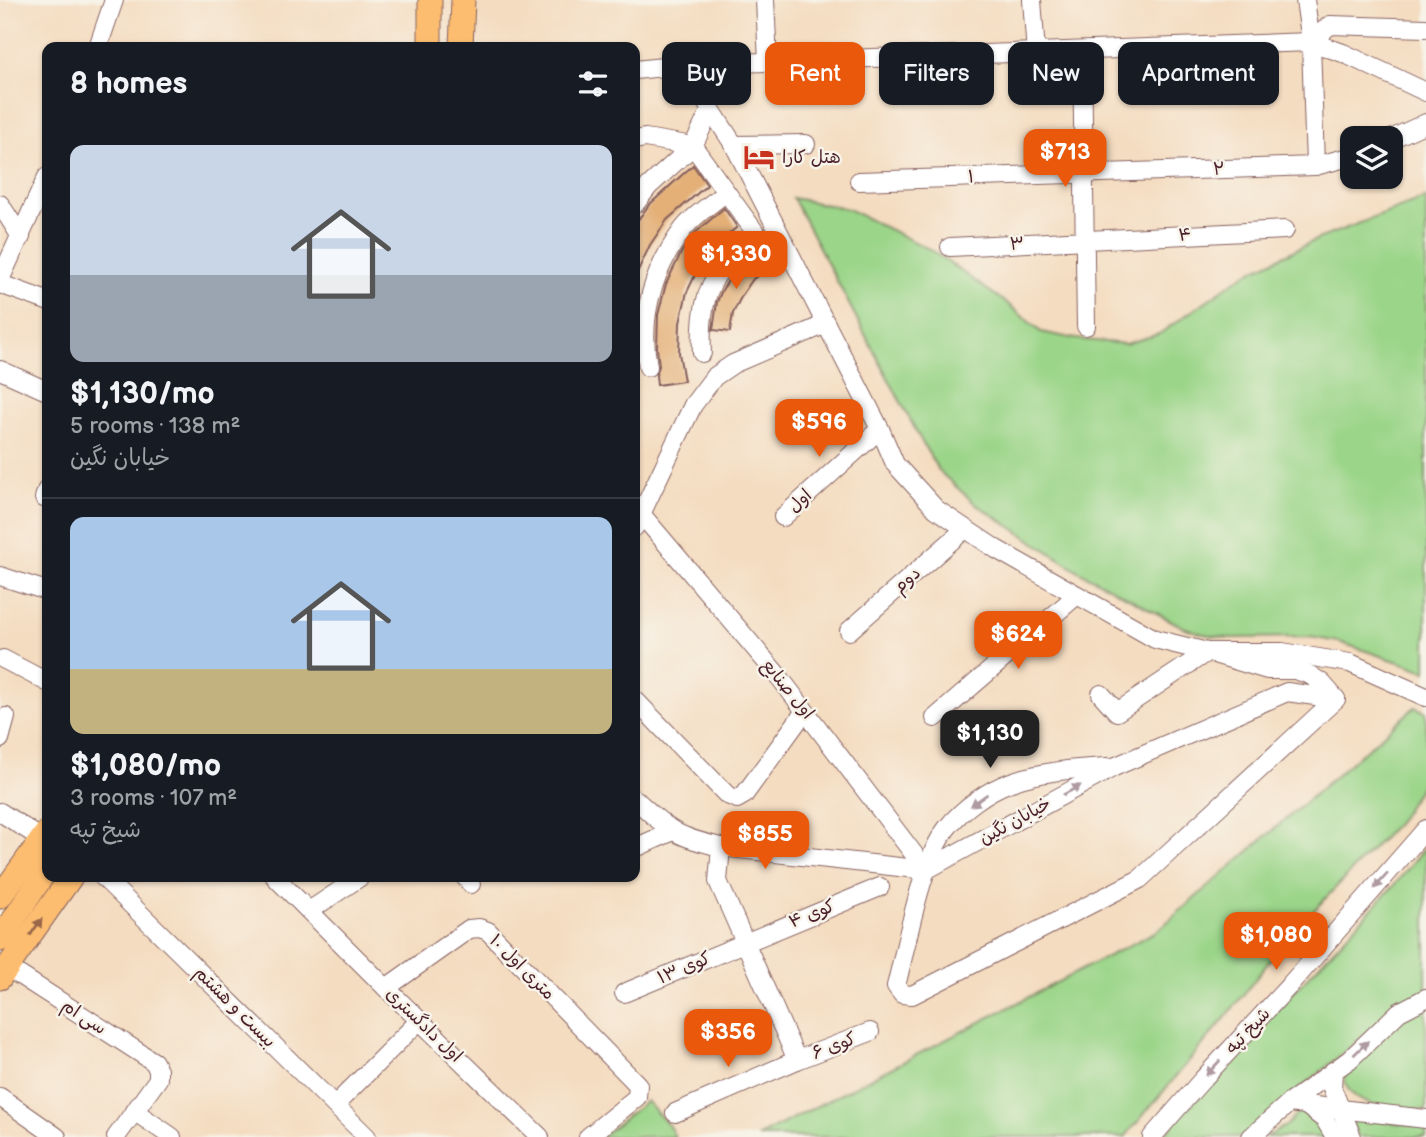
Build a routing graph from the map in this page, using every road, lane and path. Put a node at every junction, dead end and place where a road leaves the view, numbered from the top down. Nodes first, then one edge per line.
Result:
1 (114, 0) edge
2 (430, 0) edge
3 (463, 0) edge
4 (765, 0) edge
5 (1032, 0) edge
6 (1305, 0) edge
7 (1426, 28) edge
8 (100, 42) edge
9 (430, 42) edge
10 (461, 42) edge
11 (767, 42) edge
12 (1035, 42) edge
13 (1311, 42) junction
14 (1104, 51) edge
15 (1008, 54) edge
16 (865, 59) edge
17 (662, 67) edge
18 (640, 69) edge
19 (1426, 92) edge
20 (707, 105) edge
21 (1083, 105) edge
22 (710, 109) junction
23 (1426, 123) edge
24 (1403, 134) edge
25 (640, 139) edge
26 (806, 144) dead end
27 (734, 145) junction
28 (693, 146) junction
29 (1340, 159) edge
30 (1315, 166) junction
31 (1084, 173) junction
32 (859, 181) dead end
33 (42, 189) edge
34 (726, 192) junction
35 (640, 198) edge
36 (0, 204) edge
37 (1285, 230) dead end
38 (21, 237) junction
39 (1085, 241) junction
40 (950, 247) dead end
41 (0, 282) edge
42 (42, 299) edge
43 (826, 324) junction
44 (1086, 326) dead end
45 (702, 352) dead end
46 (648, 367) dead end
47 (0, 370) edge
48 (42, 389) edge
49 (880, 429) junction
50 (783, 517) dead end
51 (640, 519) edge
52 (640, 522) edge
53 (965, 529) junction
54 (0, 576) edge
55 (42, 589) edge
56 (1077, 595) junction
57 (849, 631) dead end
58 (1207, 652) junction
59 (3, 659) dead end
60 (42, 679) edge
61 (1101, 694) dead end
62 (1426, 697) edge
63 (1336, 699) junction
64 (640, 705) edge
65 (806, 711) junction
66 (6, 717) dead end
67 (935, 718) dead end
68 (0, 739) edge
69 (1114, 766) junction
70 (640, 804) edge
71 (0, 812) edge
72 (1426, 829) edge
73 (671, 832) junction
74 (42, 834) edge
75 (42, 840) edge
76 (640, 846) edge
77 (722, 847) junction
78 (926, 870) junction
79 (42, 877) edge
80 (67, 882) edge
81 (108, 882) edge
82 (280, 882) edge
83 (352, 882) edge
84 (880, 887) dead end
85 (0, 897) edge
86 (309, 911) junction
87 (0, 940) edge
88 (745, 942) junction
89 (4, 972) edge
90 (386, 988) junction
91 (624, 993) dead end
92 (1426, 998) edge
93 (420, 1020) junction
94 (870, 1032) dead end
95 (797, 1060) junction
96 (1333, 1071) junction
97 (0, 1097) edge
98 (1289, 1103) junction
99 (335, 1105) junction
100 (1307, 1107) junction
101 (1340, 1108) junction
102 (134, 1111) junction
103 (675, 1113) dead end
104 (1426, 1119) edge
105 (57, 1137) edge
106 (116, 1137) edge
107 (172, 1137) edge
108 (367, 1137) edge
109 (540, 1137) edge
110 (588, 1137) edge
111 (1152, 1137) edge
112 (1251, 1137) edge
113 (1335, 1137) edge
114 (1352, 1137) edge

1 - 8 street
2 - 9 main road
3 - 10 main road
4 - 11 street
5 - 12 street
6 - 13 street
7 - 13 street
13 - 14 street
13 - 19 street
13 - 30 street
15 - 16 street
17 - 18 street
20 - 22 street
21 - 31 street
22 - 27 street
22 - 28 street
23 - 24 street
25 - 28 street
26 - 27 street
27 - 43 street
28 - 34 street
28 - 35 street
29 - 30 street, ۲
30 - 31 street, ۲
31 - 32 street, ۱
31 - 39 street
33 - 38 street
34 - 45 street
34 - 46 street
36 - 38 street
37 - 39 street, ۴
38 - 41 street
39 - 40 street, ۳
39 - 44 street
41 - 42 street
43 - 49 street
43 - 51 street
47 - 48 street
49 - 50 street, اول
49 - 53 street
52 - 65 street, اول صنایع
53 - 56 street
53 - 57 street, دوم
54 - 55 street
56 - 58 street
56 - 67 street
58 - 61 street
58 - 62 street
58 - 63 street
59 - 60 street
63 - 69 street, خیابان نگین
63 - 78 street
64 - 65 street
65 - 78 street, اول صنایع
66 - 68 street
78 -> 69 street, خیابان نگین
69 -> 78 street
70 - 73 street
71 - 74 street
72 -> 111 street, شیخ تپه
73 - 76 street
73 - 77 street
75 - 85 main road
77 - 78 street
77 - 88 street
79 - 87 main road
89 -> 80 main road
81 - 99 street, بیست و هشتم
82 - 86 street, اول دادگستری
83 - 86 street
84 - 88 street, کوی ۴
86 - 90 street, اول دادگستری
88 - 91 street, کوی ۱۳
88 - 95 street
89 - 102 street, سی ام
90 - 93 street, اول دادگستری
90 - 110 street, ۱۰ متری اول
96 -> 92 street
93 - 99 street
93 - 109 street, اول دادگستری
94 - 95 street, کوی ۶
95 - 103 street, کوی ۶
96 - 98 street
96 - 101 street
97 - 105 street
98 - 100 street
98 - 112 street
99 - 108 street, بیست و هشتم
100 - 101 street
100 - 113 street
101 - 104 street
101 - 114 street
102 - 106 street
102 - 107 street

